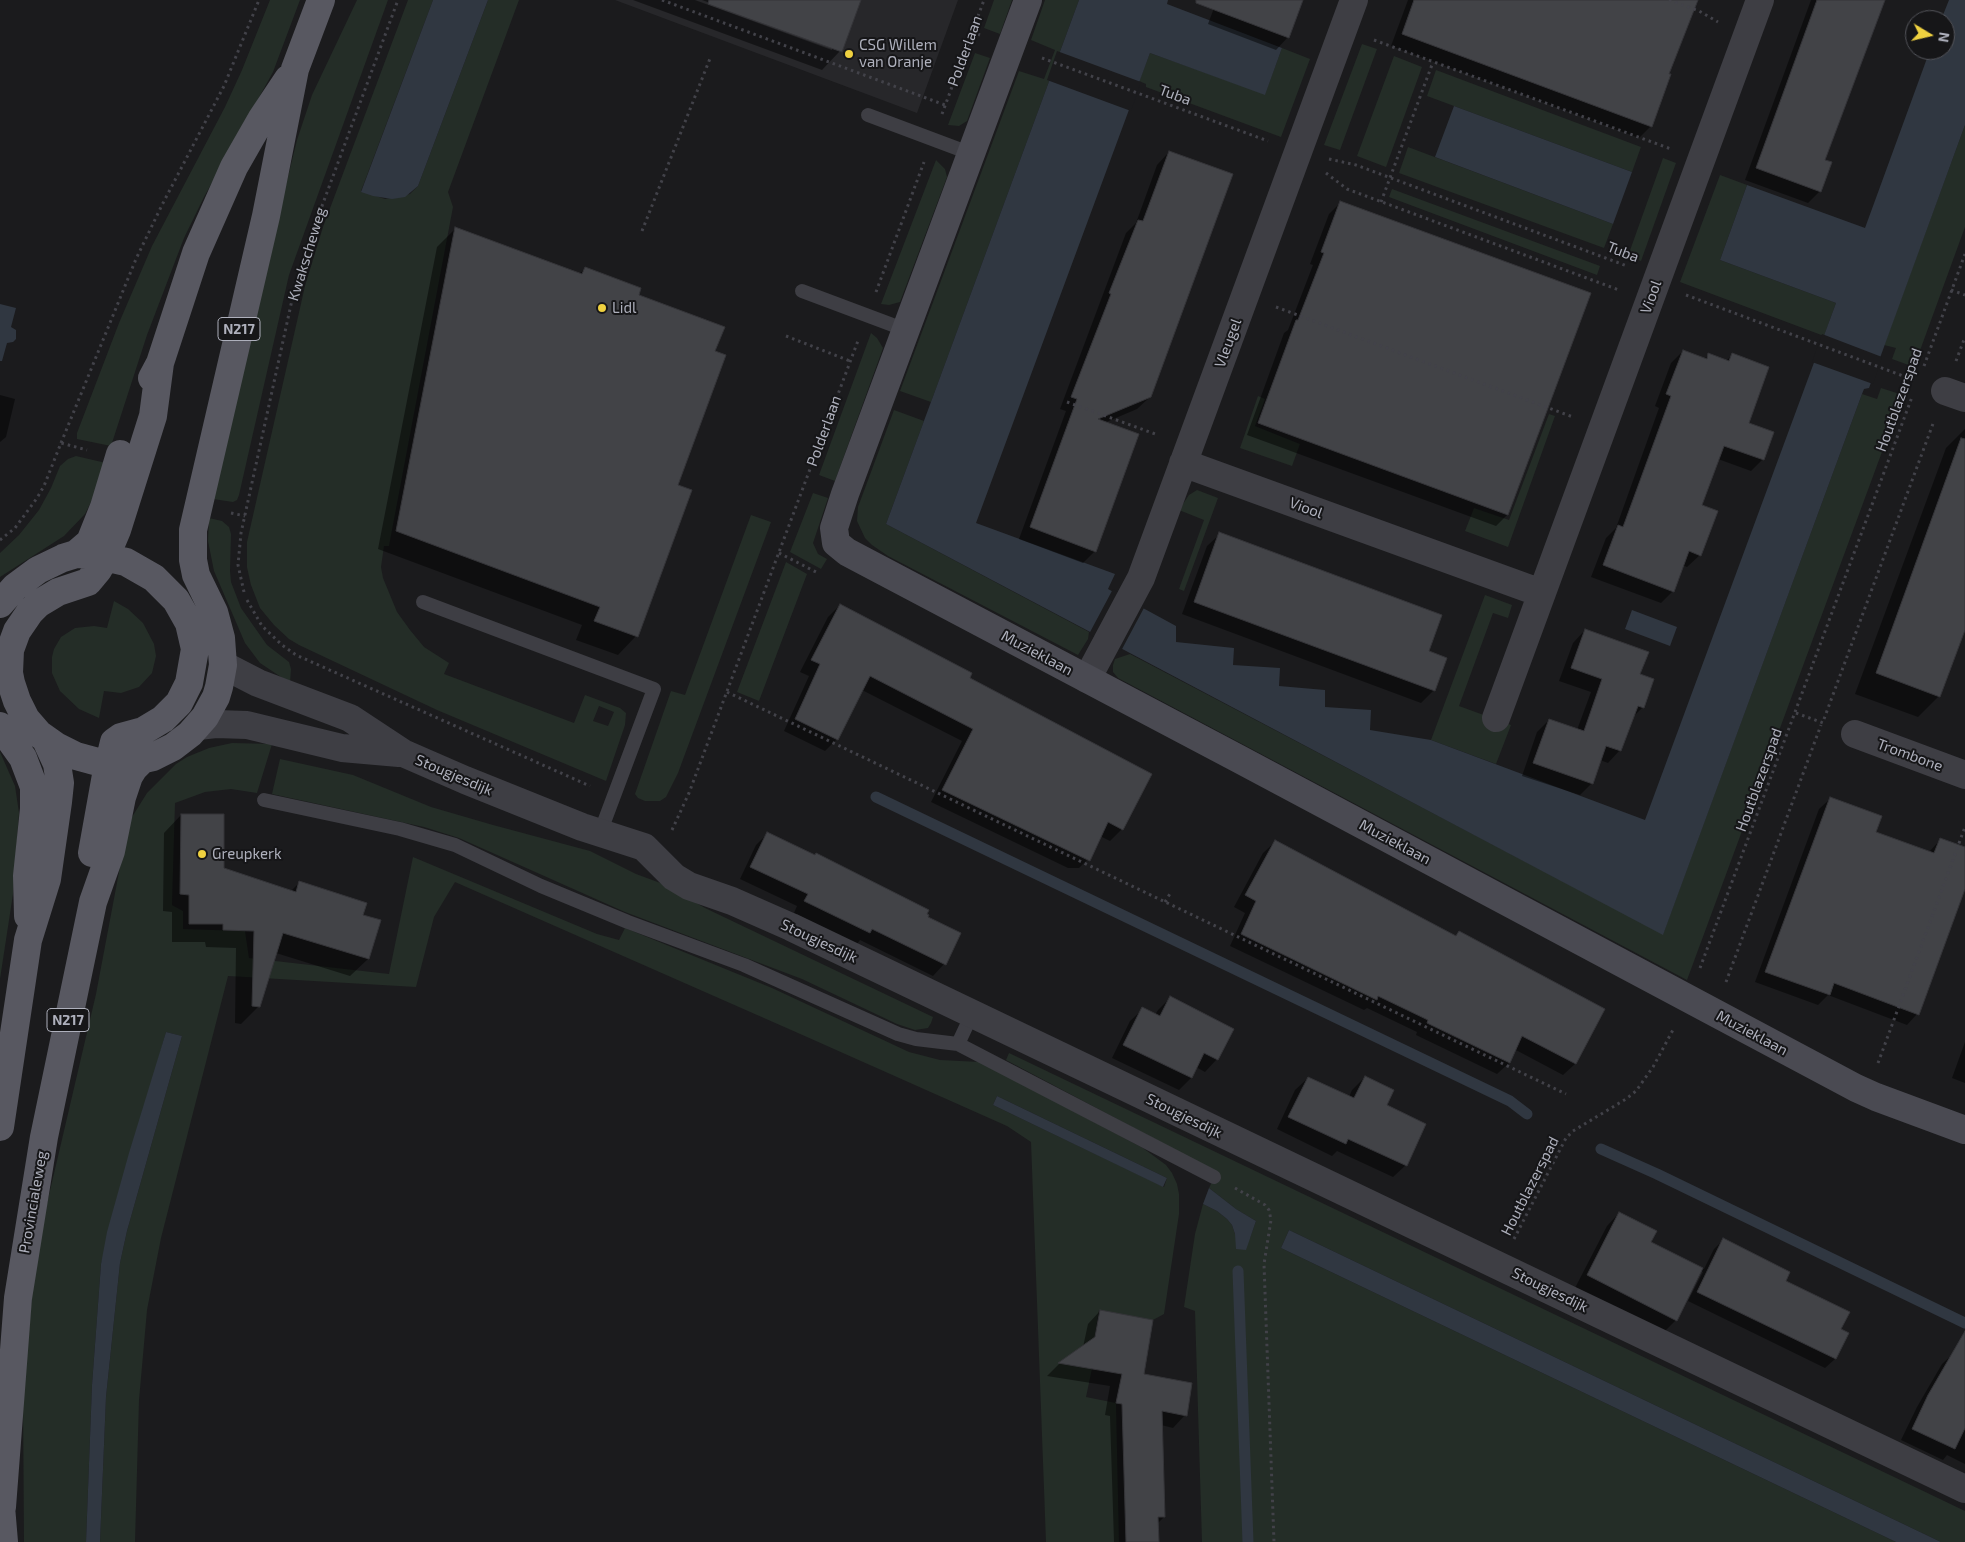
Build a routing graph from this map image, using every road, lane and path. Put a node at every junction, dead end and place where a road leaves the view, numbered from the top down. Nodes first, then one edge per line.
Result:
1 (259, 0) edge
2 (321, 0) edge
3 (398, 0) edge
4 (662, 0) edge
5 (984, 0) edge
6 (1028, 0) edge
7 (1354, 0) edge
8 (1669, 0) edge
9 (1760, 0) edge
10 (1707, 16) dead end
11 (1343, 29) junction
12 (711, 56) dead end
13 (1044, 59) dead end
14 (1433, 62) junction
15 (295, 69) junction
16 (945, 105) junction
17 (868, 115) dead end
18 (932, 139) junction
19 (1298, 152) junction
20 (972, 154) junction
21 (1701, 160) junction
22 (1390, 178) junction
23 (1381, 202) junction
24 (642, 231) dead end
25 (1965, 254) edge
26 (1661, 290) junction
27 (1952, 290) junction
28 (802, 291) dead end
29 (1965, 295) edge
30 (1285, 310) dead end
31 (867, 316) junction
32 (906, 330) junction
33 (786, 336) dead end
34 (1965, 337) edge
35 (850, 361) junction
36 (160, 363) junction
37 (1921, 372) dead end
38 (1918, 381) dead end
39 (1915, 390) dead end
40 (1955, 395) edge
41 (1067, 402) dead end
42 (1554, 408) dead end
43 (61, 443) dead end
44 (1186, 455) junction
45 (76, 554) junction
46 (106, 556) junction
47 (1541, 593) junction
48 (423, 602) dead end
49 (0, 604) edge
50 (195, 649) junction
51 (223, 665) junction
52 (1087, 679) junction
53 (6, 680) edge
54 (727, 692) junction
55 (1496, 718) dead end
56 (198, 726) junction
57 (5, 733) edge
58 (1855, 734) dead end
59 (46, 740) junction
60 (403, 753) junction
61 (142, 760) junction
62 (109, 763) junction
63 (1965, 775) edge
64 (614, 796) junction
65 (264, 800) dead end
66 (1965, 827) edge
67 (600, 833) junction
68 (653, 855) junction
69 (1171, 892) dead end
70 (93, 902) junction
71 (1165, 902) junction
72 (28, 940) junction
73 (1689, 999) junction
74 (1714, 1013) junction
75 (972, 1014) junction
76 (958, 1044) junction
77 (1866, 1093) junction
78 (1566, 1094) dead end
79 (0, 1127) edge
80 (1965, 1130) edge
81 (1214, 1178) joint
82 (1501, 1266) junction
83 (1965, 1489) edge
84 (1, 1501) edge
85 (4, 1542) edge
86 (1274, 1542) edge

1 - 43 path
2 - 15 main road, N217
3 - 64 path, Kwakscheweg
4 - 16 path
5 - 16 path, Polderlaan
6 - 20 street
7 - 11 street, Vleugel
8 - 10 path
9 - 21 street, Viool
11 - 14 path
11 - 19 street, Vleugel
12 - 24 path
13 - 19 path, Tuba
14 - 21 path
14 - 22 path
15 - 36 main road, N217
15 - 51 main road, N217
16 - 18 path, Polderlaan
17 - 18 lane
18 - 20 lane
18 - 31 path, Polderlaan
19 - 22 path, Tuba
19 - 23 path, Tuba
19 - 44 street, Vleugel
20 - 32 street
21 - 26 street, Viool
22 - 23 path
22 - 26 path, Tuba
23 - 26 path, Tuba
25 - 27 path, Houtblazerspad
26 - 38 path
26 - 47 street, Viool
27 - 29 path
27 - 37 path, Houtblazerspad
28 - 31 lane
30 - 42 path
31 - 32 lane
31 - 35 path, Polderlaan
32 - 52 street, Muzieklaan
33 - 35 path
34 - 40 path
35 - 54 path, Polderlaan
36 - 45 main road, N217
36 - 46 main road, N217
39 - 73 path, Houtblazerspad
40 - 74 path
41 - 44 path
44 - 47 street, Viool
44 - 52 street, Vleugel
45 - 46 main road, N217
45 - 49 main road, N217
46 - 50 main road, N217
46 - 53 main road, N217
47 - 55 street, Viool
48 - 64 lane
50 - 51 main road
50 - 62 main road, N217
51 - 56 main road, N217
51 - 60 street, Stougjesdijk
52 - 73 street, Muzieklaan
53 - 59 main road, N217
54 - 68 path, Polderlaan
54 - 71 path
56 - 60 street, Stougjesdijk
56 - 61 main road, N217
57 - 72 main road, N217
58 - 63 street, Trombone
59 - 62 main road, N217
59 - 72 main road, N217
60 - 67 street, Stougjesdijk
61 - 62 main road, N217
61 - 70 main road, Provincialeweg / N217
62 - 70 main road, Provincialeweg / N217
64 - 67 lane
65 - 76 lane
66 - 77 path
67 - 68 street, Stougjesdijk
68 - 75 street, Stougjesdijk
69 - 71 path
70 - 84 main road, Provincialeweg / N217
71 - 78 path
72 - 79 main road, N217
73 - 74 street, Muzieklaan
73 - 82 path, Houtblazerspad
74 - 77 street, Muzieklaan
75 - 76 lane
75 - 82 street, Stougjesdijk
76 - 81 lane
77 - 80 street, Muzieklaan
81 - 86 path
82 - 83 street, Stougjesdijk
84 - 85 main road, Provincialeweg / N217

